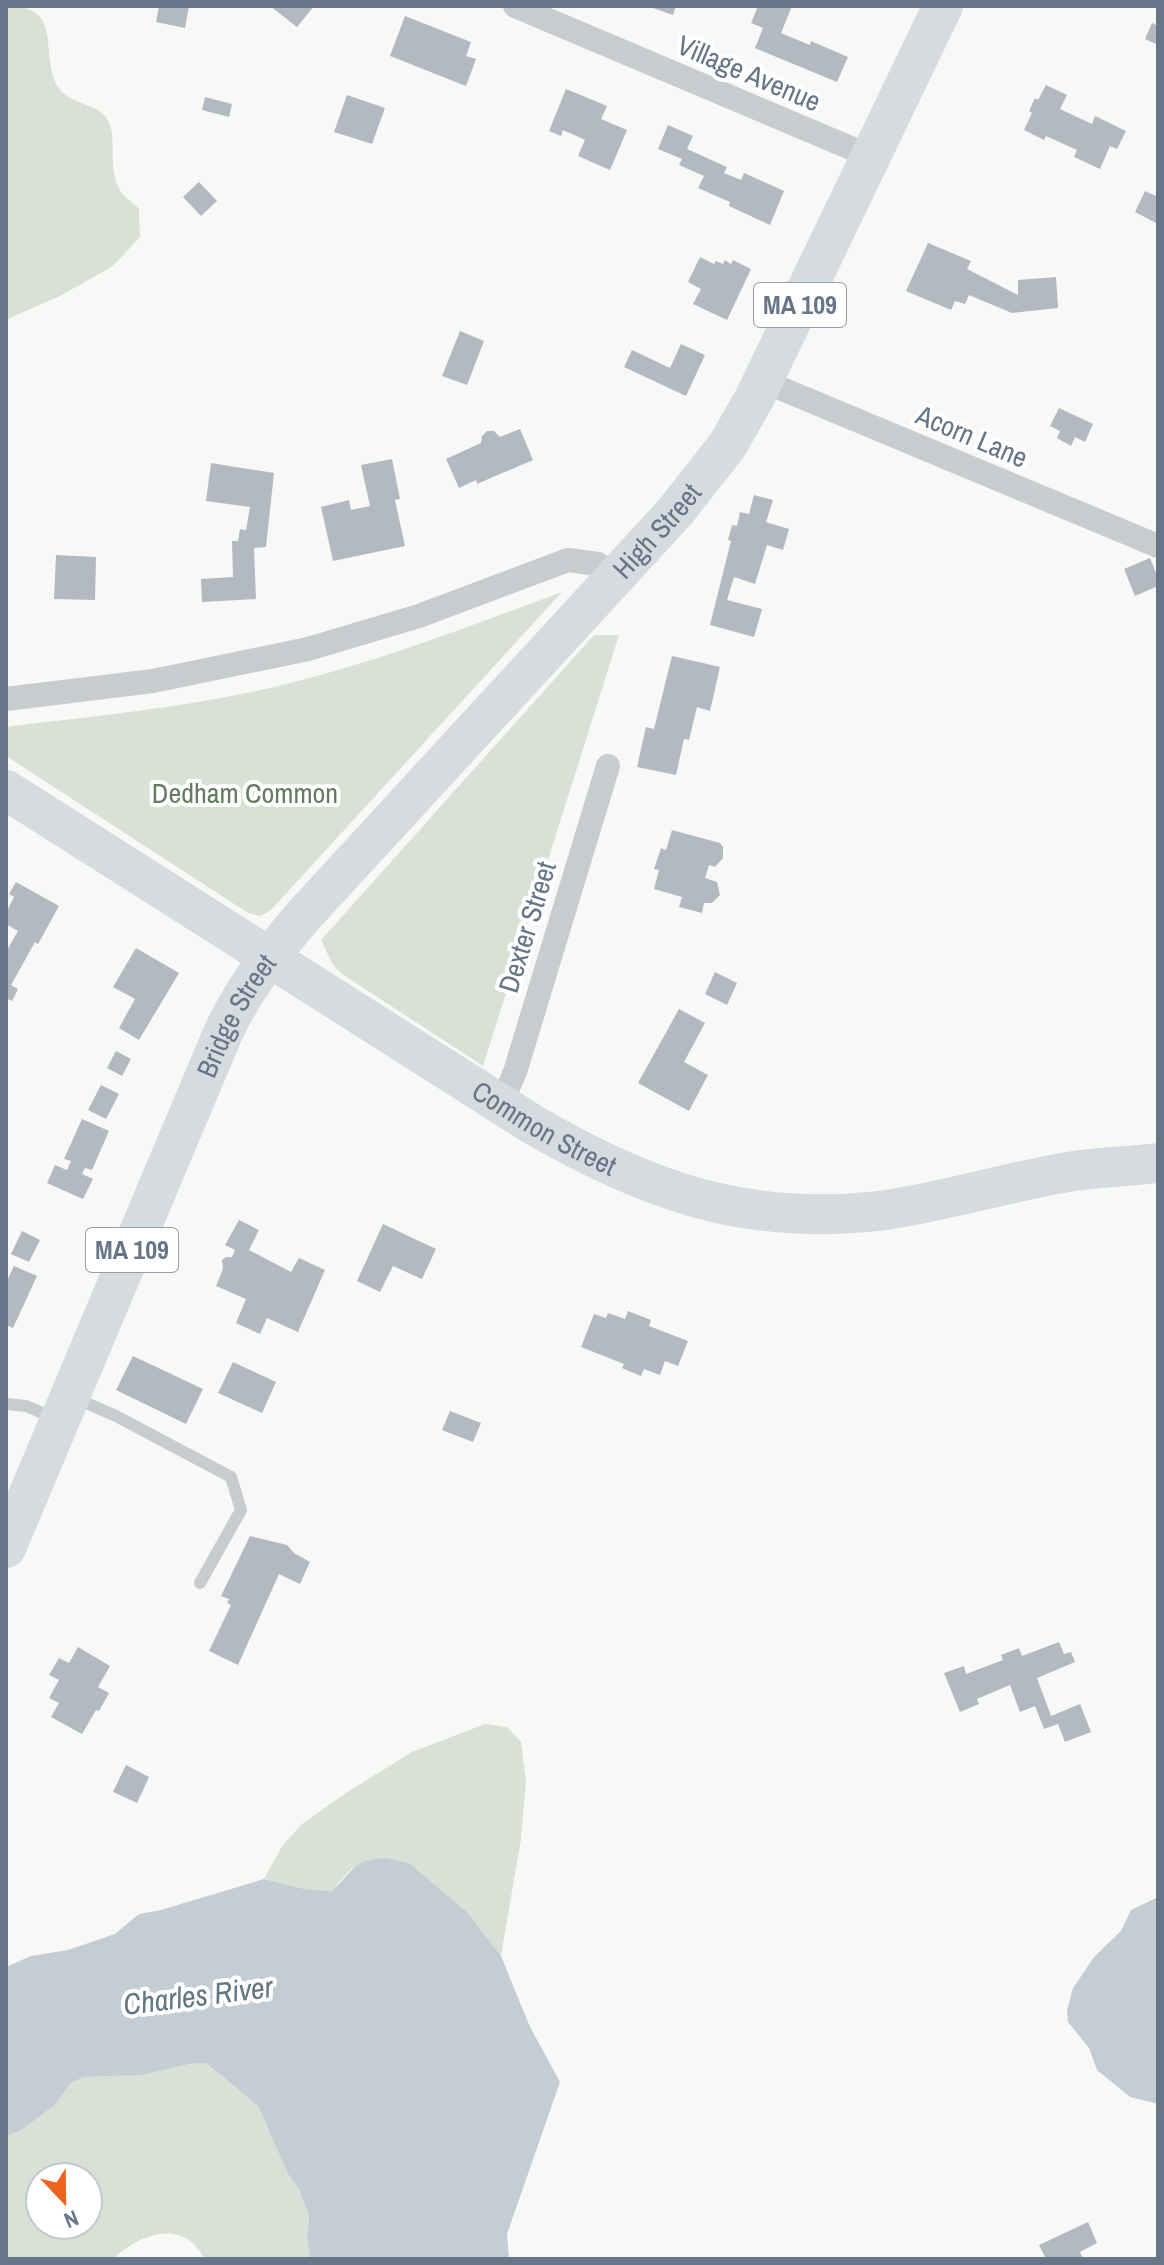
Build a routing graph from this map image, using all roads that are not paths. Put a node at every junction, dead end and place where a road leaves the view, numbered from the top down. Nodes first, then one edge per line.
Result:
1 (515, 6) edge
2 (943, 6) edge
3 (872, 157) junction
4 (763, 381) junction
5 (1158, 546) edge
6 (614, 577) junction
7 (6, 699) edge
8 (608, 766) dead end
9 (6, 790) edge
10 (269, 957) junction
11 (501, 1104) junction
12 (1158, 1163) edge
13 (6, 1404) edge
14 (65, 1408) junction
15 (6, 1548) edge
16 (200, 1583) dead end

1 - 3 street, Village Avenue
2 - 3 main road, High Street / MA 109
3 - 4 main road, High Street / MA 109
4 - 5 street, Acorn Lane
4 - 6 main road, High Street / MA 109
6 - 7 street, High Street
6 - 10 main road, Bridge Street / MA 109
8 - 11 street, Dexter Street
9 - 10 main road, Common Street
10 - 11 main road, Common Street
10 - 14 main road, Bridge Street / MA 109
11 - 12 main road, Common Street
13 - 14 lane
14 - 15 main road, Bridge Street / MA 109
14 - 16 lane

